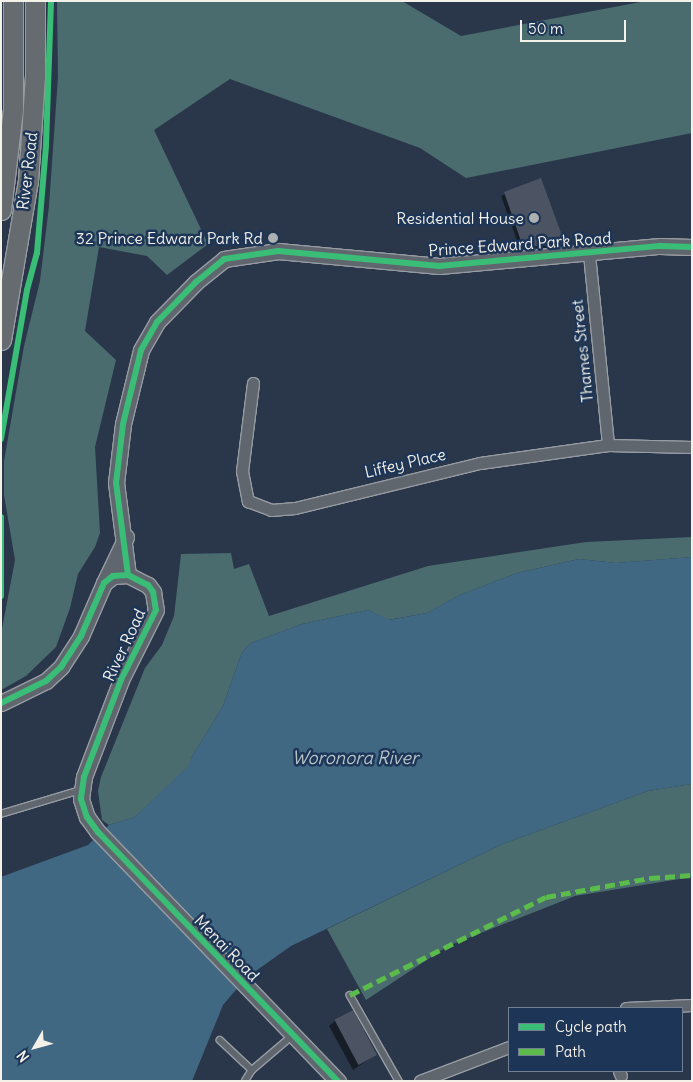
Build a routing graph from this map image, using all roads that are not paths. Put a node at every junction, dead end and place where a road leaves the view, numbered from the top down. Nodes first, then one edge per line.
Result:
1 (13, 1) edge
2 (35, 1) edge
3 (1, 210) edge
4 (692, 247) edge
5 (589, 254) junction
6 (1, 340) edge
7 (253, 383) dead end
8 (608, 445) junction
9 (692, 447) edge
10 (126, 537) junction
11 (128, 575) junction
12 (104, 582) junction
13 (148, 585) junction
14 (1, 703) edge
15 (81, 790) junction
16 (1, 814) edge
17 (350, 994) dead end
18 (692, 1005) edge
19 (648, 1007) edge
20 (293, 1035) junction
21 (220, 1040) dead end
22 (508, 1048) edge
23 (252, 1070) junction
24 (245, 1081) edge
25 (338, 1081) edge
26 (399, 1081) edge
27 (420, 1081) edge

1 - 3 main road, River Road
2 - 6 main road, River Road
4 - 5 street, Prince Edward Park Road
5 - 8 street, Thames Street
5 - 10 street, Prince Edward Park Road
7 - 8 street, Liffey Place
8 - 9 street, Liffey Place
10 - 11 street, Prince Edward Park Road
10 - 12 street
10 - 13 street, River Road
11 - 12 street
11 - 13 street
12 - 14 street
13 - 15 street, River Road
15 - 16 lane
15 - 20 street, Menai Road
17 - 26 lane
18 - 19 street
20 - 23 lane
20 - 25 street, Menai Road
21 - 23 lane
22 - 27 street
23 - 24 lane

